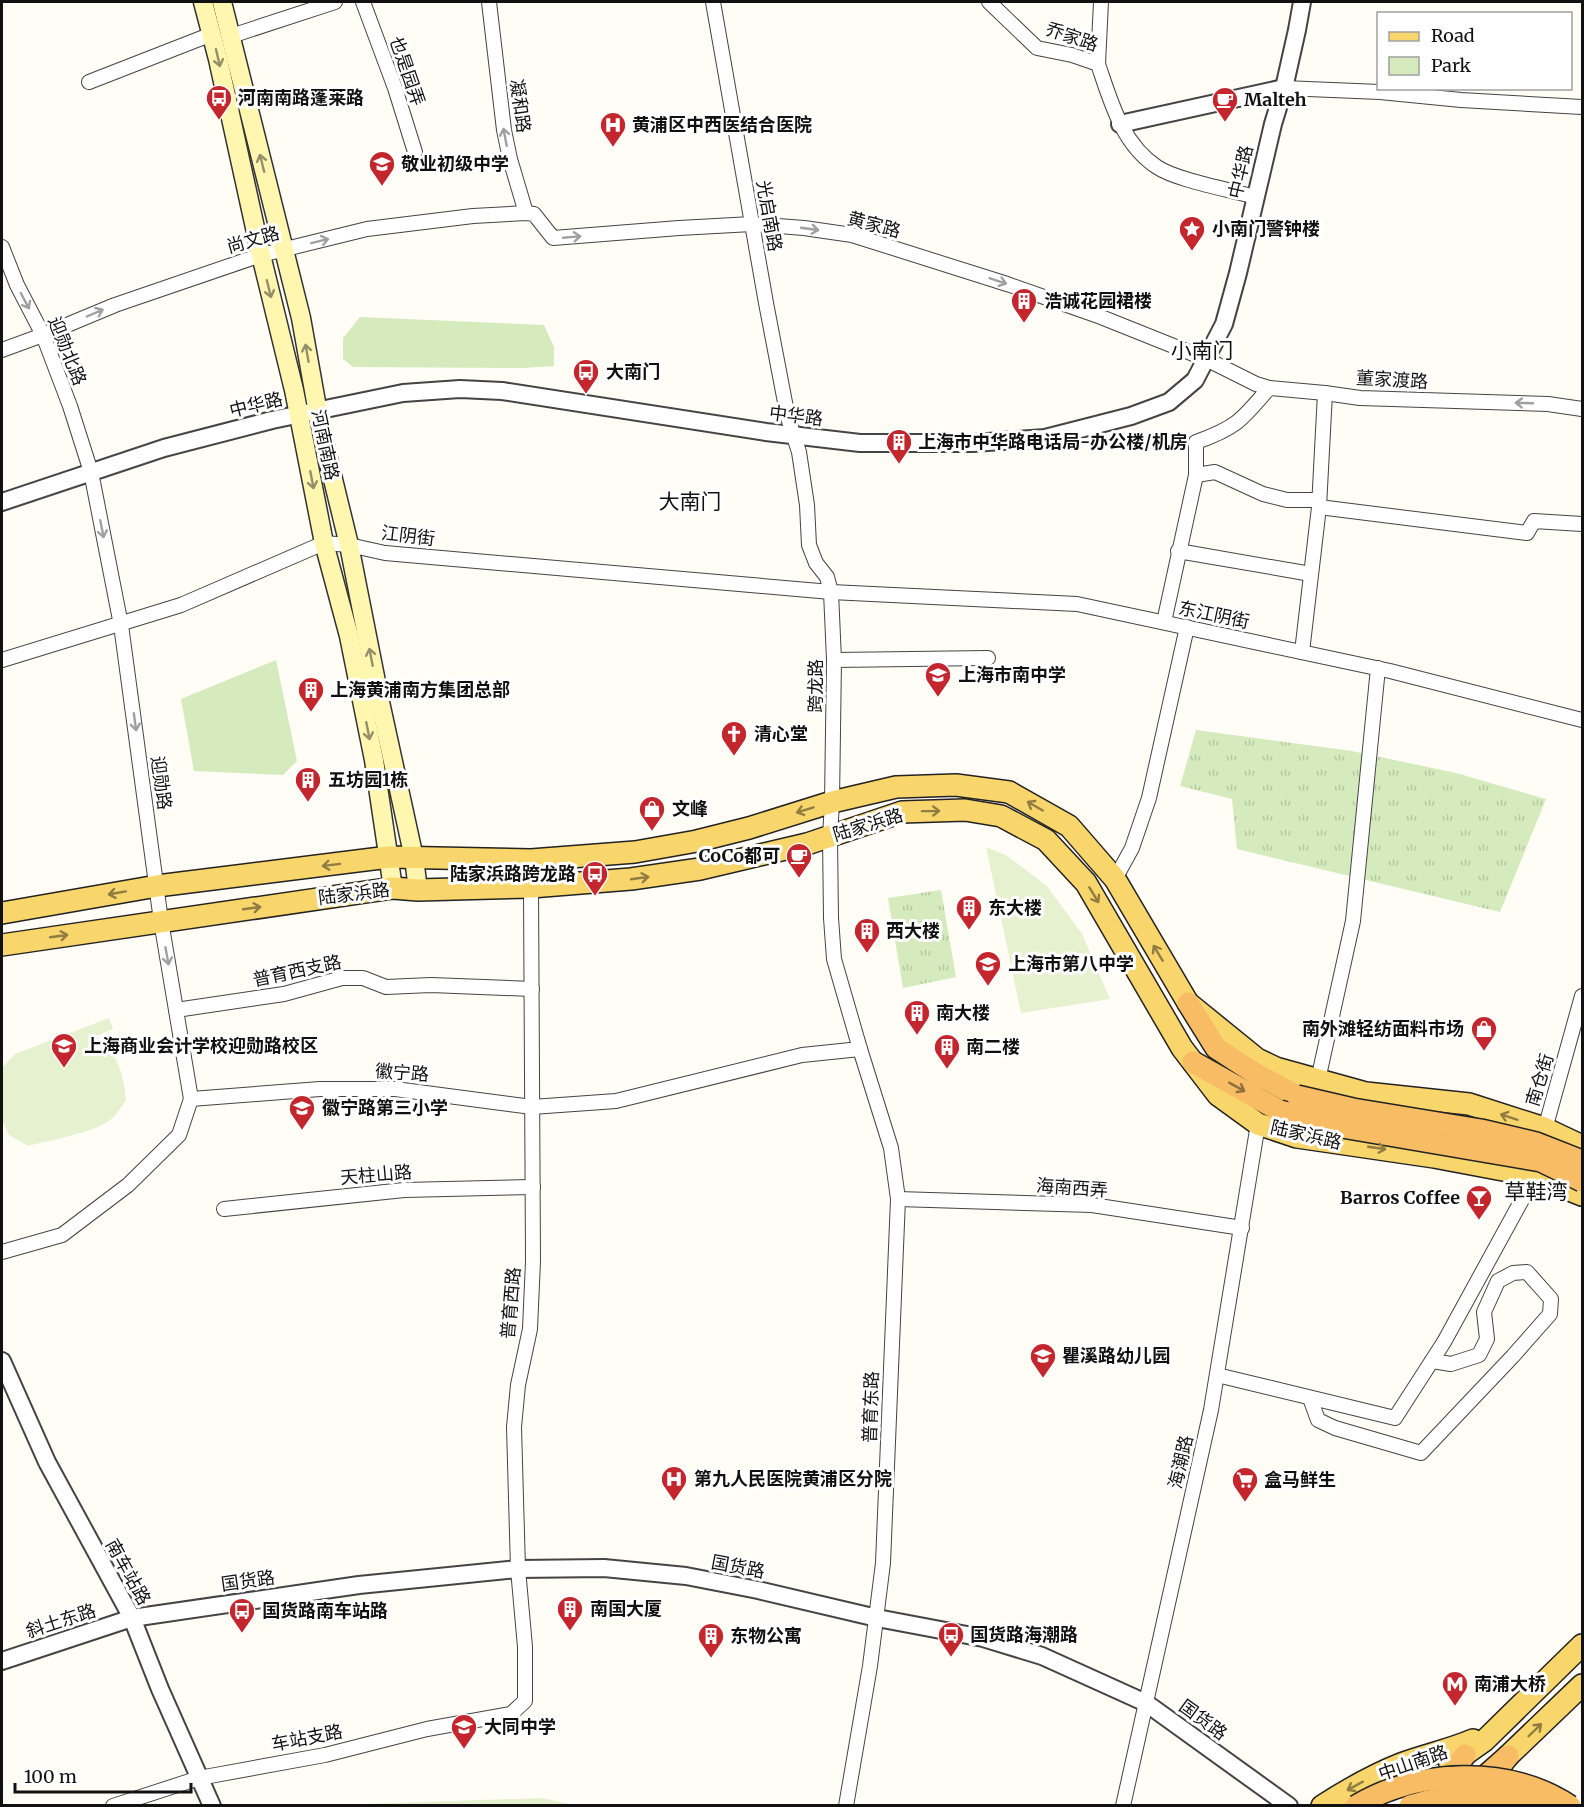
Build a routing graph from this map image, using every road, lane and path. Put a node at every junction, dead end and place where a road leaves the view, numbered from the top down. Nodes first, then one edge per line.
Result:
1 (203, 2) edge
2 (222, 2) edge
3 (334, 2) edge
4 (363, 2) edge
5 (489, 2) edge
6 (713, 2) edge
7 (989, 2) edge
8 (1101, 2) edge
9 (1302, 2) edge
10 (221, 35) junction
11 (1098, 64) junction
12 (89, 82) dead end
13 (1284, 88) junction
14 (1582, 107) edge
15 (1120, 124) junction
16 (415, 152) dead end
17 (1255, 197) junction
18 (526, 213) junction
19 (752, 224) junction
20 (2, 248) edge
21 (284, 250) junction
22 (261, 255) junction
23 (43, 336) junction
24 (2, 350) edge
25 (1206, 359) junction
26 (1269, 388) junction
27 (1325, 393) junction
28 (317, 410) junction
29 (1582, 410) edge
30 (299, 414) junction
31 (793, 435) junction
32 (91, 472) junction
33 (1196, 475) junction
34 (2, 502) edge
35 (1319, 503) junction
36 (1582, 524) edge
37 (324, 543) junction
38 (348, 545) junction
39 (1178, 551) junction
40 (1311, 574) junction
41 (831, 592) junction
42 (1164, 622) junction
43 (121, 625) junction
44 (1187, 627) junction
45 (1302, 652) junction
46 (988, 658) dead end
47 (2, 660) edge
48 (834, 660) junction
49 (1378, 668) junction
50 (1582, 720) edge
51 (832, 802) junction
52 (830, 837) junction
53 (389, 857) junction
54 (414, 858) junction
55 (1115, 879) junction
56 (158, 886) junction
57 (531, 887) junction
58 (393, 888) junction
59 (418, 890) junction
60 (2, 913) edge
61 (161, 921) junction
62 (2, 945) edge
63 (532, 989) junction
64 (1582, 996) edge
65 (1188, 1003) junction
66 (176, 1010) junction
67 (860, 1049) junction
68 (1193, 1062) junction
69 (1318, 1080) junction
70 (191, 1099) junction
71 (532, 1107) junction
72 (1258, 1124) junction
73 (1544, 1128) junction
74 (1582, 1146) edge
75 (1582, 1161) edge
76 (1535, 1176) junction
77 (1582, 1181) edge
78 (533, 1187) junction
79 (1582, 1194) edge
80 (898, 1199) junction
81 (224, 1209) dead end
82 (1242, 1228) junction
83 (2, 1252) edge
84 (2, 1361) edge
85 (1432, 1361) junction
86 (1217, 1374) junction
87 (1310, 1398) junction
88 (518, 1569) junction
89 (132, 1618) junction
90 (877, 1618) junction
91 (1582, 1645) edge
92 (2, 1661) edge
93 (1582, 1685) edge
94 (1146, 1703) junction
95 (511, 1714) joint
96 (1504, 1722) junction
97 (1465, 1755) junction
98 (1508, 1756) junction
99 (199, 1778) junction
100 (113, 1806) edge
101 (212, 1806) edge
102 (846, 1806) edge
103 (1123, 1806) edge
104 (1289, 1806) edge
105 (1322, 1806) edge
106 (1356, 1806) edge
107 (1381, 1806) edge
108 (1410, 1806) edge
109 (1419, 1806) edge
110 (1452, 1806) edge
111 (1469, 1806) edge
112 (1543, 1806) edge
113 (1570, 1806) edge

1 - 10 main road, 河南南路
2 - 10 main road, 河南南路
3 - 10 street
4 - 16 street, 也是园弄
18 -> 5 street, 凝和路
6 - 19 street, 光启南路
7 - 11 street, 乔家路
8 - 11 street
9 - 13 street, 中华路
10 - 12 street
21 -> 10 main road, 河南南路
10 -> 22 main road, 河南南路
11 - 15 street, 乔家路
13 - 14 street
13 - 15 street
13 - 17 street, 中华路
15 - 17 street, 乔家路
17 - 25 street, 中华路
18 -> 19 street, 黄家路
21 -> 18 street, 尚文路
19 -> 25 street, 黄家路
19 - 31 street, 光启南路
20 -> 23 street, 迎勋北路
21 - 22 street, 尚文路
28 -> 21 main road, 河南南路
23 -> 22 street, 尚文路
22 -> 30 main road, 河南南路
23 - 24 street, 尚文路
23 - 32 street, 迎勋北路
25 - 26 street, 董家渡路
25 - 31 street, 中华路
26 - 27 street, 董家渡路
26 - 33 street
29 -> 27 street, 董家渡路
27 - 35 street
28 - 30 street, 中华路
28 - 31 street, 中华路
28 - 38 main road, 河南南路
30 - 32 street, 中华路
30 -> 37 main road, 河南南路
31 - 41 street, 跨龙路
32 - 34 street, 中华路
32 -> 43 street, 迎勋路
33 - 35 street
33 - 39 street
35 - 36 street
35 - 40 street
37 - 38 street, 江阴街
37 - 43 street, 江阴街
37 -> 53 main road, 河南南路
38 - 41 street, 江阴街
54 -> 38 main road, 河南南路
39 - 40 street
39 - 42 street
40 - 45 street
41 - 42 street, 东江阴街
41 - 48 street, 跨龙路
42 - 44 street, 东江阴街
43 - 47 street, 江阴街
43 -> 56 street, 迎勋路
44 - 45 street, 东江阴街
44 - 55 street
45 - 49 street, 东江阴街
46 - 48 street
48 - 51 street, 跨龙路
49 - 50 street, 东江阴街
49 - 69 street
51 - 52 street, 跨龙路
51 -> 54 main road, 陆家浜路
55 -> 51 main road, 陆家浜路
57 -> 52 main road, 陆家浜路
52 - 67 street, 跨龙路
52 -> 68 main road, 陆家浜路
53 - 54 main road, 陆家浜路
53 -> 56 main road, 陆家浜路
53 - 58 main road, 河南南路
54 - 59 main road, 河南南路
65 -> 55 main road, 陆家浜路
56 -> 60 main road, 陆家浜路
56 - 61 street, 迎勋路
57 - 59 main road, 陆家浜路
57 - 63 street, 普育西路
58 - 59 main road, 陆家浜路
61 -> 58 main road, 陆家浜路
62 -> 61 main road, 陆家浜路
61 -> 66 street, 迎勋路
63 - 66 street, 普育西支路
63 - 71 street, 普育西路
64 - 73 street, 南仓街
65 - 69 main road, 陆家浜路
65 - 75 highway, bridge
66 - 70 street, 迎勋路
67 - 71 street, 徽宁路
67 - 80 street, 普育东路
68 - 72 main road, 陆家浜路
68 -> 77 highway, bridge
73 -> 69 main road, 陆家浜路
70 - 71 street, 徽宁路
70 - 83 street
71 - 78 street, 普育西路
72 -> 76 main road, 陆家浜路
72 - 82 street, 海潮路
73 - 74 main road, 陆家浜路
73 - 76 street, 南仓街
76 - 79 main road, 陆家浜路
76 - 85 street, 南仓街
78 - 81 street, 天柱山路
78 - 88 street, 普育西路
80 - 82 street, 海南西弄
80 - 90 street, 普育东路
82 - 86 street, 海潮路
84 - 89 street, 南车站路
85 - 87 street, 南仓街
85 - 87 street
86 - 87 street
86 - 94 street, 海潮路
88 - 89 street, 国货路
88 - 90 street, 国货路
88 - 95 street, 普育西路
89 - 92 street, 斜土东路
89 - 99 street, 南车站路
90 - 94 street, 国货路
90 - 102 street, 普育东路
91 - 96 main road, 中山南路
98 -> 93 main road
94 - 103 street, 海潮路
94 - 104 street, 国货路
95 - 99 street, 车站支路
96 - 97 main road, 中山南路
96 -> 105 main road, 中山南路
97 - 107 main road, 中山南路
97 - 109 highway
98 - 110 highway
98 - 111 main road
99 - 100 street, 车站支路
99 - 101 street, 南车站路
106 - 113 highway, bridge
108 - 112 highway, bridge

